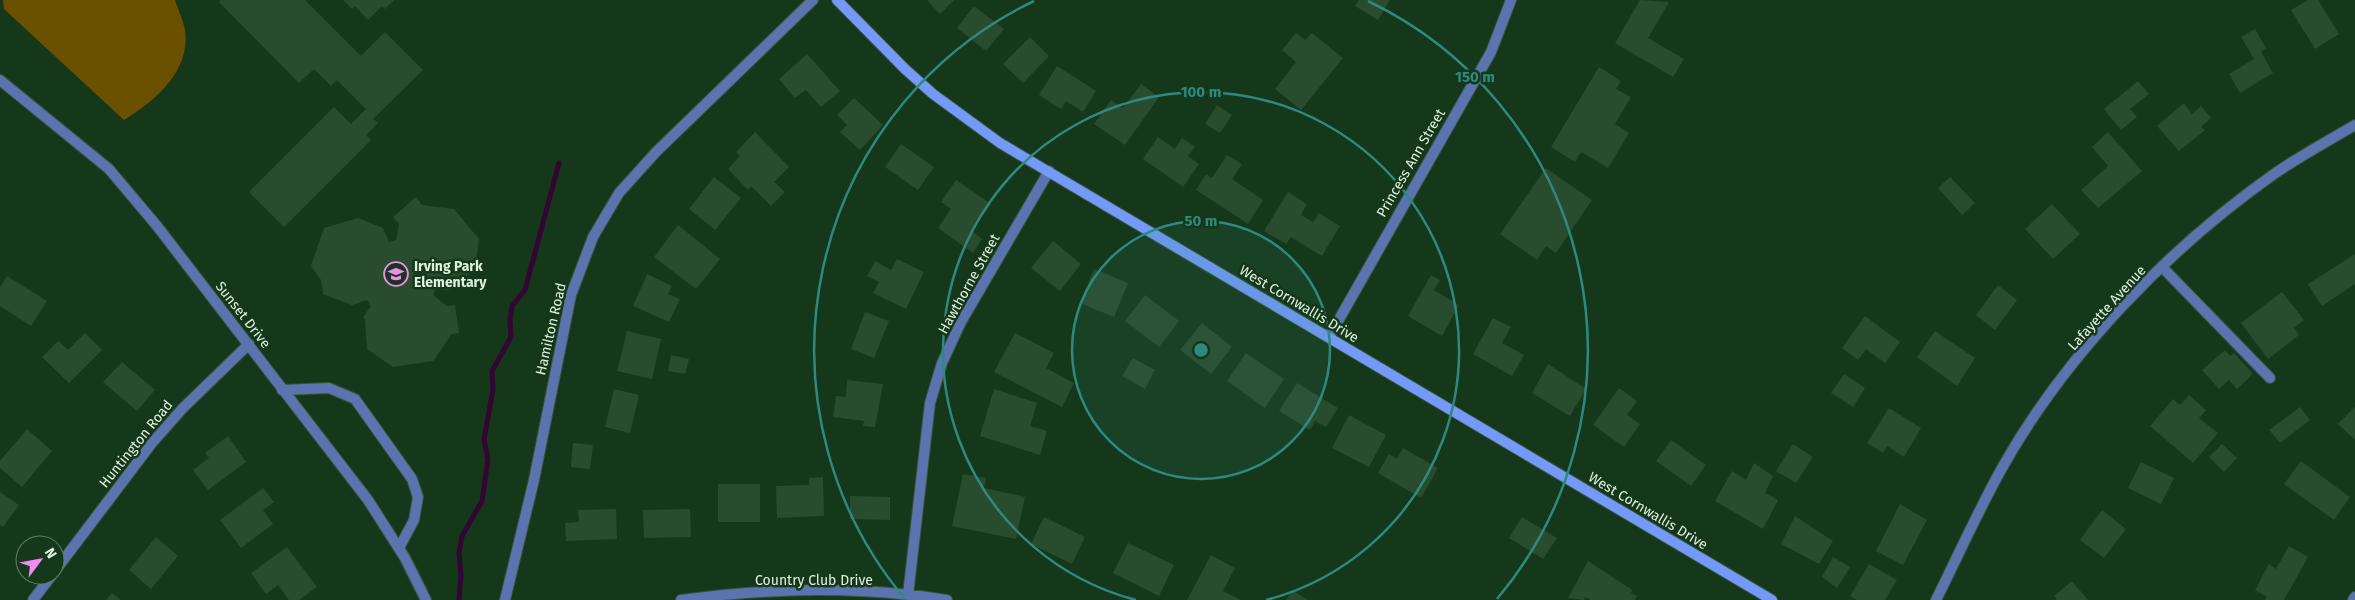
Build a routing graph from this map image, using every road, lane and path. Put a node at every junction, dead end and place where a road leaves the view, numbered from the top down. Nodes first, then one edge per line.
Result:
1 (813, 0) edge
2 (837, 0) edge
3 (1511, 0) edge
4 (0, 80) edge
5 (2355, 125) edge
6 (1049, 171) junction
7 (2162, 267) junction
8 (1329, 337) junction
9 (248, 344) junction
10 (2270, 378) dead end
11 (282, 390) junction
12 (399, 548) junction
13 (65, 558) edge
14 (44, 585) edge
15 (908, 595) junction
16 (2355, 597) edge
17 (33, 600) edge
18 (426, 600) edge
19 (506, 600) edge
20 (681, 600) edge
21 (947, 600) edge
22 (1772, 600) edge
23 (1936, 600) edge
24 (2353, 600) edge

1 - 19 street, Hamilton Road
2 - 6 street, West Cornwallis Drive
3 - 8 street, Princess Ann Street
4 - 9 street, Sunset Drive
5 - 7 street, Lafayette Avenue
6 - 8 street, West Cornwallis Drive
6 - 15 street, Hawthorne Street
7 - 10 street
7 - 23 street, Lafayette Avenue
8 - 22 street, West Cornwallis Drive
9 - 11 street, Sunset Drive
9 - 13 street, Huntington Road
11 - 12 street, Sunset Drive
11 - 12 street
12 - 18 street, Sunset Drive
14 - 17 street
15 - 20 street, Country Club Drive
15 - 21 street, Country Club Drive
16 - 24 street

